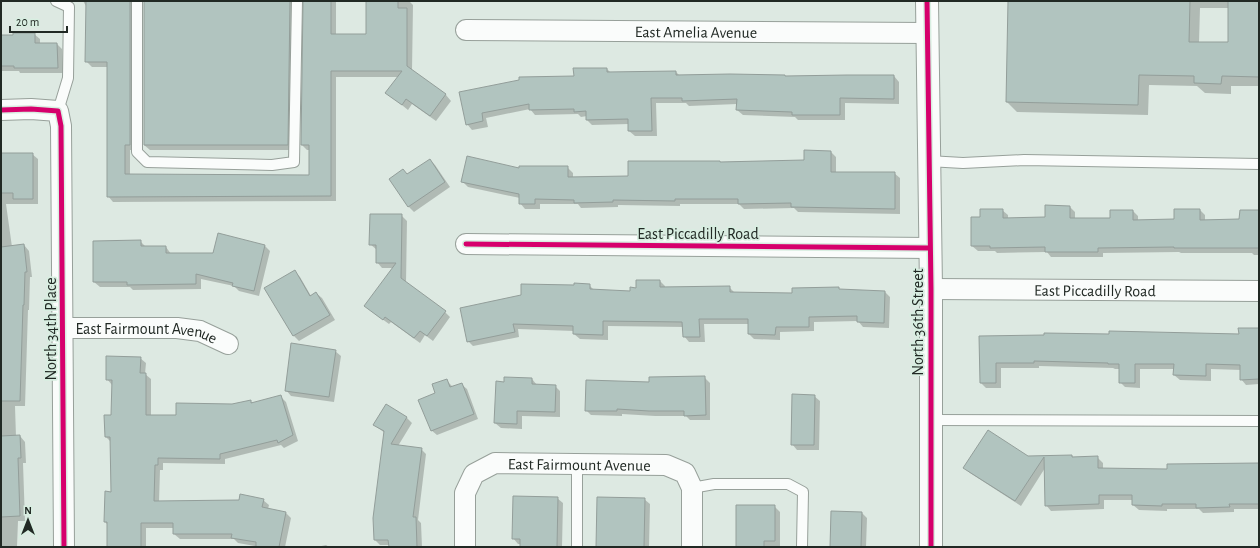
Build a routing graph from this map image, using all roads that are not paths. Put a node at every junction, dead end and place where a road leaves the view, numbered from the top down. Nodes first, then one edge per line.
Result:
1 (56, 1) edge
2 (137, 1) edge
3 (296, 1) edge
4 (927, 1) edge
5 (466, 30) dead end
6 (927, 33) junction
7 (1, 110) edge
8 (58, 111) junction
9 (928, 161) junction
10 (1259, 164) edge
11 (466, 244) dead end
12 (930, 248) junction
13 (931, 289) junction
14 (1259, 291) edge
15 (63, 328) junction
16 (228, 344) dead end
17 (931, 420) junction
18 (1259, 420) edge
19 (577, 465) junction
20 (689, 481) junction
21 (64, 547) edge
22 (465, 547) edge
23 (577, 547) edge
24 (692, 547) edge
25 (802, 547) edge
26 (931, 547) edge

1 - 8 lane
2 - 3 lane
4 - 6 main road, North 36th Street
5 - 6 street, East Amelia Avenue
6 - 9 main road, North 36th Street
7 - 8 street
8 - 15 street, North 34th Place
9 - 10 lane
9 - 12 main road, North 36th Street
11 - 12 street, East Piccadilly Road
12 - 13 main road, North 36th Street
13 - 14 street, East Piccadilly Road
13 - 17 main road, North 36th Street
15 - 16 street, East Fairmount Avenue
15 - 21 street, North 34th Place
17 - 18 lane
17 - 26 main road, North 36th Street
19 - 20 street, East Fairmount Avenue
19 - 22 street, East Fairmount Avenue
19 - 23 lane
20 - 24 street
20 - 25 lane

